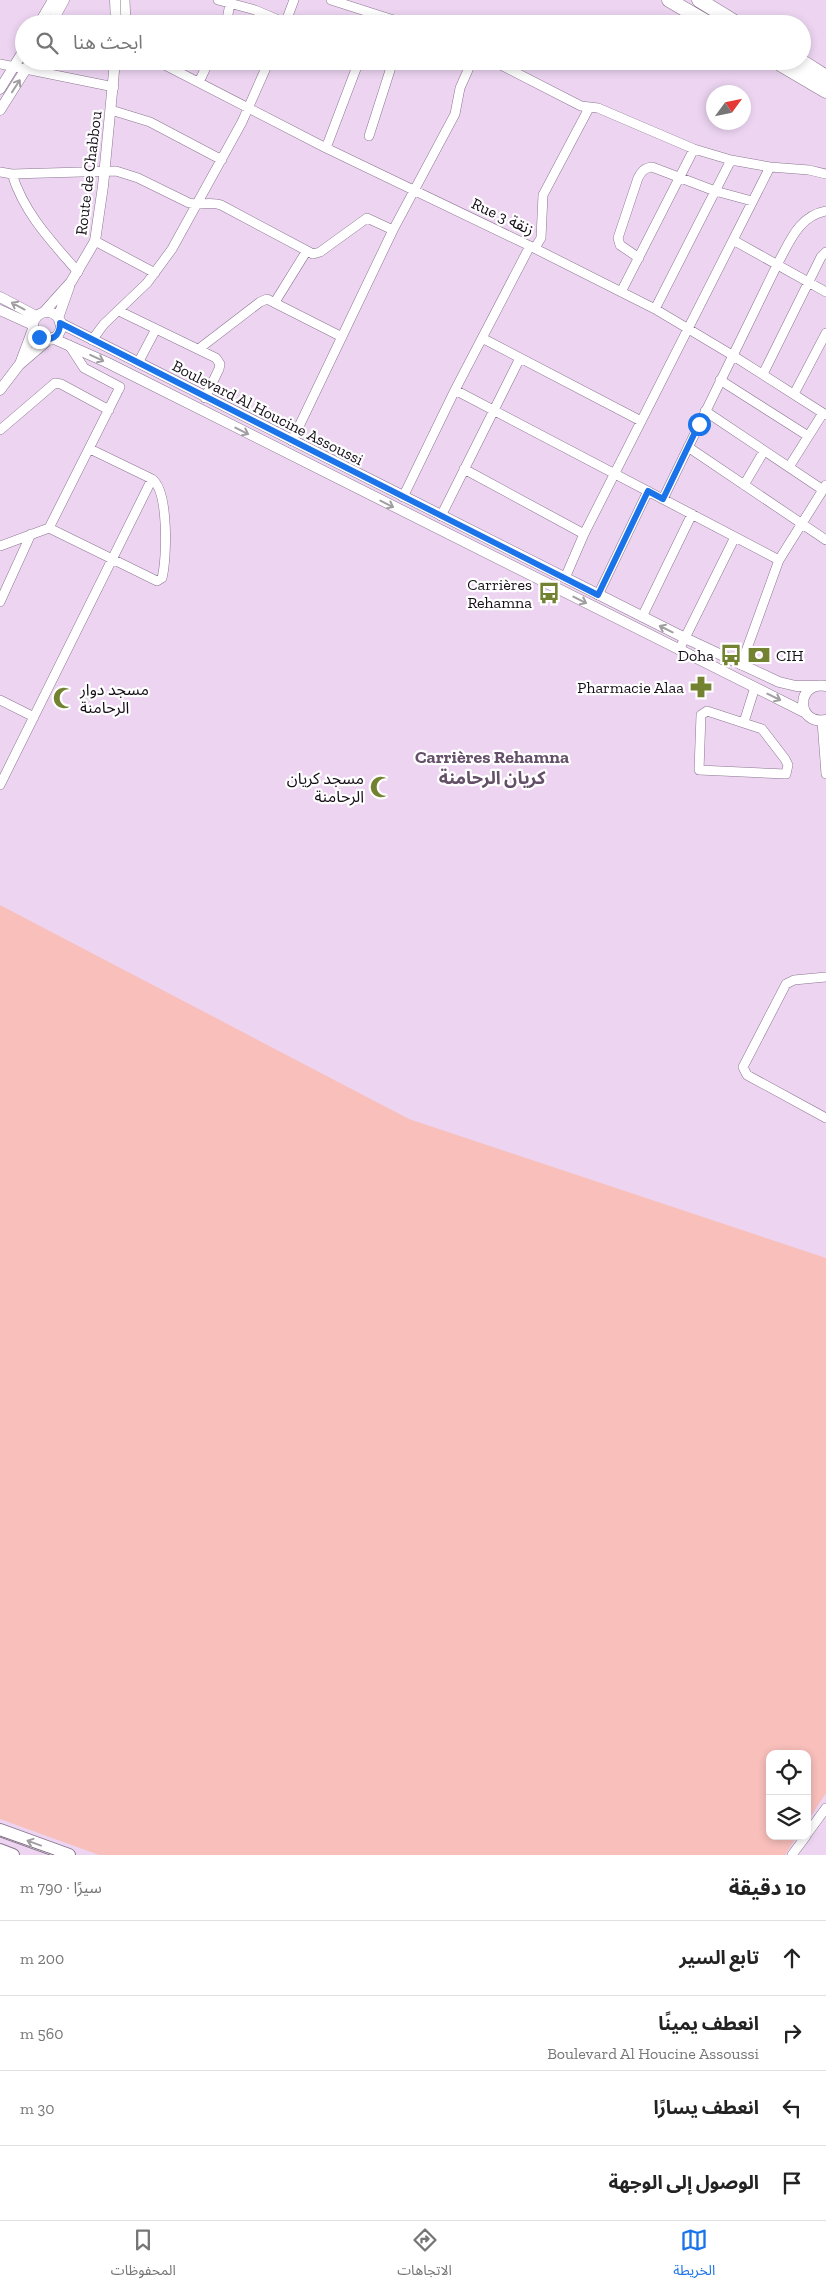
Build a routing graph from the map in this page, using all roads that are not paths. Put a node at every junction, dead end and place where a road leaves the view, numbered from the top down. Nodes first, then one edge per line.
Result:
1 (53, 0) edge
2 (64, 0) edge
3 (115, 0) edge
4 (125, 0) edge
5 (218, 0) edge
6 (294, 0) edge
7 (331, 0) edge
8 (669, 0) edge
9 (699, 0) edge
10 (230, 4) junction
11 (44, 15) edge
12 (56, 15) edge
13 (116, 15) edge
14 (126, 15) edge
15 (228, 15) edge
16 (268, 15) edge
17 (289, 15) edge
18 (378, 15) edge
19 (695, 15) edge
20 (723, 15) edge
21 (0, 64) edge
22 (14, 67) joint
23 (811, 67) edge
24 (26, 70) edge
25 (45, 70) edge
26 (115, 70) edge
27 (175, 70) edge
28 (205, 70) edge
29 (265, 70) edge
30 (356, 70) edge
31 (390, 70) edge
32 (468, 70) edge
33 (510, 70) edge
34 (791, 70) edge
35 (826, 76) edge
36 (200, 82) junction
37 (114, 87) junction
38 (0, 89) edge
39 (826, 90) edge
40 (249, 108) junction
41 (589, 108) junction
42 (0, 110) edge
43 (111, 110) junction
44 (369, 136) dead end
45 (326, 148) junction
46 (694, 148) junction
47 (222, 160) junction
48 (731, 160) junction
49 (770, 167) junction
50 (104, 171) junction
51 (0, 172) edge
52 (12, 174) junction
53 (826, 174) edge
54 (679, 176) junction
55 (414, 191) junction
56 (715, 191) junction
57 (752, 202) junction
58 (198, 205) junction
59 (826, 211) edge
60 (393, 230) junction
61 (733, 240) junction
62 (95, 241) junction
63 (533, 247) junction
64 (306, 252) junction
65 (826, 252) edge
66 (638, 258) junction
67 (778, 263) junction
68 (78, 272) junction
69 (155, 272) junction
70 (809, 281) junction
71 (71, 282) junction
72 (621, 292) junction
73 (826, 292) edge
74 (0, 297) edge
75 (275, 302) junction
76 (655, 309) junction
77 (0, 310) edge
78 (119, 311) junction
79 (36, 321) junction
80 (59, 321) junction
81 (156, 329) junction
82 (688, 329) junction
83 (825, 335) edge
84 (342, 336) junction
85 (482, 338) junction
86 (50, 339) junction
87 (92, 340) junction
88 (69, 345) junction
89 (200, 348) junction
90 (732, 355) junction
91 (520, 358) junction
92 (138, 363) junction
93 (20, 365) junction
94 (763, 374) junction
95 (720, 380) junction
96 (0, 390) edge
97 (455, 390) junction
98 (794, 394) junction
99 (205, 398) junction
100 (109, 410) junction
101 (494, 410) junction
102 (705, 411) junction
103 (825, 414) edge
104 (642, 421) junction
105 (0, 430) edge
106 (808, 436) junction
107 (292, 441) junction
108 (688, 447) junction
109 (90, 449) junction
110 (764, 451) junction
111 (789, 467) junction
112 (464, 469) junction
113 (615, 474) junction
114 (152, 479) junction
115 (744, 485) junction
116 (824, 488) edge
117 (648, 491) junction
118 (403, 497) junction
119 (663, 499) junction
120 (692, 514) junction
121 (441, 516) junction
122 (801, 523) junction
123 (49, 528) junction
124 (32, 534) junction
125 (584, 534) junction
126 (736, 537) junction
127 (826, 540) edge
128 (0, 546) edge
129 (112, 560) junction
130 (779, 560) junction
131 (565, 578) junction
132 (598, 595) junction
133 (0, 602) edge
134 (642, 617) junction
135 (685, 638) junction
136 (679, 650) junction
137 (741, 665) junction
138 (823, 685) edge
139 (755, 687) junction
140 (0, 700) edge
141 (806, 713) junction
142 (34, 717) junction
143 (824, 721) edge
144 (744, 722) junction
145 (826, 774) edge
146 (0, 785) edge
147 (826, 977) edge
148 (826, 1118) edge
149 (826, 1808) edge
150 (811, 1828) edge
151 (0, 1830) edge
152 (802, 1840) edge
153 (0, 1850) edge
154 (13, 1855) edge
155 (69, 1855) edge
156 (792, 1855) edge

1 - 11 street
2 - 12 street
3 - 13 street
4 - 14 street
5 - 10 street
6 - 17 street
7 - 18 street
8 - 19 highway
9 - 20 highway
10 - 15 street
10 - 16 street
21 - 22 street
22 - 38 street
23 - 35 highway
42 -> 24 street
25 - 37 street
26 - 37 street, Route de Chabbou
27 - 36 street, Rue 3 زنقة
28 - 36 street
29 - 40 street
30 - 45 street
31 - 44 street
32 - 55 street
33 - 41 street
34 - 39 highway
36 - 40 street, Rue 3 زنقة
37 - 43 street, Route de Chabbou
40 - 45 street, Rue 3 زنقة
40 - 47 street
41 - 46 street
41 - 63 street
43 - 47 street
43 - 50 street, Route de Chabbou
45 - 55 street, Rue 3 زنقة
46 - 48 street
46 - 54 street
47 - 58 street
48 - 49 street
48 - 56 street
49 - 53 street
49 - 57 street
50 - 52 street
50 - 58 street
50 - 62 street, Route de Chabbou
51 - 52 street
52 - 68 street
54 - 56 street
54 - 66 street
54 - 66 street
55 - 60 street
55 - 63 street, Rue 3 زنقة
56 - 57 street
56 - 76 street
57 - 61 street
58 - 64 street
58 - 69 street
59 - 67 street
60 - 64 street
60 - 84 street
61 - 67 street
61 - 82 street
62 - 68 street, Route de Chabbou
62 - 69 street
63 - 72 street, Rue 3 زنقة
63 - 85 street
64 - 75 street
65 - 70 street
66 - 72 street
67 - 70 street
67 - 90 street
68 - 71 street, Route de Chabbou
69 - 78 street
70 - 73 street
70 - 94 street
71 - 79 street, Route de Chabbou
71 - 80 street, Route de Chabbou
72 - 76 street, Rue 3 زنقة
79 -> 74 street
75 - 84 street
75 - 89 street
76 - 82 street, Rue 3 زنقة
77 - 79 street
78 - 81 street
78 - 87 street
79 - 80 street
79 - 86 street
79 - 93 street, Route de Chabbou
80 - 86 street
80 - 87 street, Boulevard Al Houcine Assoussi
81 - 89 street
81 - 92 street
82 - 90 street, Rue 3 زنقة
82 - 104 street
83 - 98 street
84 - 107 street
85 - 91 street
85 - 97 street
86 - 88 street, Boulevard Al Houcine Assoussi
86 - 93 street, Route de Chabbou
87 - 92 street, Boulevard Al Houcine Assoussi
88 - 100 street
88 -> 136 street, Boulevard Al Houcine Assoussi
89 - 99 street
90 - 94 street, Rue 3 زنقة
90 - 95 street
91 - 101 street
91 - 104 street
92 - 99 street, Boulevard Al Houcine Assoussi
93 - 96 street, Route de Chabbou
94 - 98 street, Rue 3 زنقة
95 - 102 street
95 - 106 street
97 - 101 street
97 - 118 street
98 - 103 street, Rue 3 زنقة
99 - 107 street, Boulevard Al Houcine Assoussi
100 - 105 street
100 - 109 street
101 - 112 street
101 - 113 street
102 - 108 street
102 - 110 street
103 - 106 street
104 - 113 street
106 - 111 street
107 - 118 street, Boulevard Al Houcine Assoussi
108 - 115 street
108 - 119 street
109 - 114 street
109 - 123 street
110 - 111 street
110 - 115 street
111 - 116 street
112 - 121 street
112 - 125 street
113 - 117 street
113 - 125 street
114 - 129 street
114 - 129 street
115 - 122 street
116 - 122 street
117 - 119 street
117 - 132 street
118 - 121 street, Boulevard Al Houcine Assoussi
119 - 120 street
120 - 126 street
120 - 134 street
121 - 131 street, Boulevard Al Houcine Assoussi
122 - 127 street
122 - 130 street
123 - 124 street
123 - 129 street
124 - 128 street
124 - 133 street
125 - 131 street
126 - 130 street
126 - 135 street
129 - 142 street
130 - 137 street
131 - 132 street, Boulevard Al Houcine Assoussi
132 - 134 street, Boulevard Al Houcine Assoussi
135 -> 134 street, Boulevard Al Houcine Assoussi
135 - 136 street
135 - 137 street, Boulevard Al Houcine Assoussi
136 - 139 street, Boulevard Al Houcine Assoussi
137 - 138 street, Boulevard Al Houcine Assoussi
138 - 141 street
139 -> 141 street, Boulevard Al Houcine Assoussi
139 - 144 street
140 - 142 street
141 - 143 street, Boulevard Al Houcine Assoussi
142 - 146 street
143 - 145 street
144 - 144 street
147 - 148 street
149 - 150 street
155 -> 151 main road
152 - 156 street
153 - 154 main road

